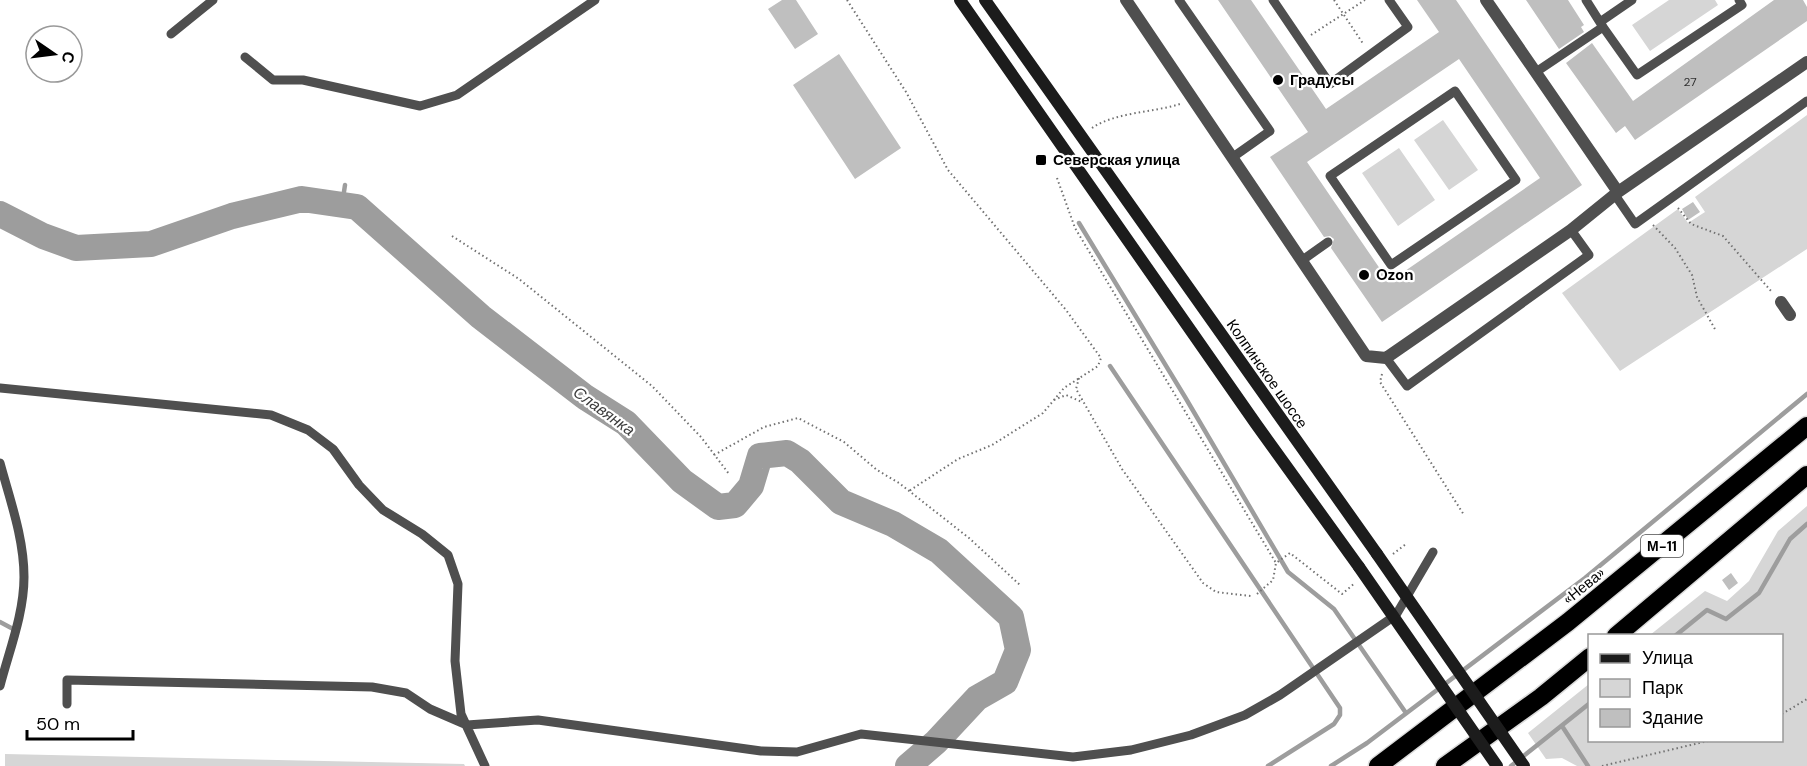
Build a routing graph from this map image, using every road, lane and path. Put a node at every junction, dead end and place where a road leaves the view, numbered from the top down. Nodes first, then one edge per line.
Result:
1 (213, 0) edge
2 (595, 0) edge
3 (847, 0) edge
4 (960, 0) edge
5 (985, 0) edge
6 (1126, 0) edge
7 (1179, 0) edge
8 (1273, 0) edge
9 (1334, 0) edge
10 (1365, 0) edge
11 (1389, 0) edge
12 (1486, 0) edge
13 (1586, 0) edge
14 (1632, 0) edge
15 (1739, 0) edge
16 (1343, 13) junction
17 (1602, 24) junction
18 (171, 34) dead end
19 (1301, 42) junction
20 (1371, 54) junction
21 (245, 57) dead end
22 (1807, 62) edge
23 (1536, 72) junction
24 (1194, 99) junction
25 (1807, 101) edge
26 (1092, 128) dead end
27 (1233, 157) junction
28 (1057, 178) dead end
29 (1617, 194) junction
30 (1671, 199) junction
31 (1645, 217) junction
32 (1360, 220) junction
33 (1351, 226) dead end
34 (1571, 230) junction
35 (452, 236) dead end
36 (1328, 243) dead end
37 (1304, 259) junction
38 (1771, 291) dead end
39 (1781, 302) dead end
40 (1790, 315) dead end
41 (1716, 332) dead end
42 (1386, 358) junction
43 (1079, 378) junction
44 (0, 388) edge
45 (1052, 401) junction
46 (1082, 402) junction
47 (1807, 426) edge
48 (714, 455) junction
49 (0, 463) edge
50 (729, 474) dead end
51 (1807, 475) edge
52 (909, 491) junction
53 (1464, 515) dead end
54 (1433, 552) dead end
55 (1285, 557) dead end
56 (1276, 563) junction
57 (1020, 585) dead end
58 (1257, 594) dead end
59 (1251, 596) dead end
60 (1618, 634) edge
61 (1588, 659) edge
62 (0, 686) edge
63 (1807, 699) edge
64 (68, 704) dead end
65 (1783, 713) edge
66 (467, 724) junction
67 (1708, 742) edge
68 (485, 766) edge
69 (1378, 766) edge
70 (1445, 766) edge
71 (1497, 766) edge
72 (1524, 766) edge
73 (1602, 766) edge

1 - 18 lane
2 - 21 lane
3 - 43 path
4 - 71 main road, bridge
5 - 72 main road, Колпинское шоссе, bridge
6 - 24 street
7 - 27 lane
8 - 19 lane
9 - 16 path
10 - 16 path
11 - 20 lane
12 - 23 street
13 - 17 lane
14 - 17 lane
15 - 17 lane
16 - 19 path
16 - 20 path
17 - 23 lane
19 - 20 lane
22 - 29 street
23 - 29 street
24 - 26 path
24 - 27 street
25 - 30 lane
27 - 37 street
28 - 56 path
29 - 31 lane
29 - 34 street
30 - 31 lane
30 - 38 path
31 - 41 path
32 - 32 lane
32 - 33 lane
34 - 42 street
34 - 42 lane
35 - 48 path
36 - 37 lane
37 - 42 street
39 - 40 street
42 - 53 path
43 - 45 path
43 - 46 path
44 - 66 lane
45 - 46 path
45 - 52 path
46 - 59 path
47 - 69 highway, «Нева» / М-11
48 - 50 path
48 - 52 path
49 - 62 lane
51 - 60 highway, М-11
52 - 57 path
54 - 66 lane
55 - 56 path
56 - 58 path
61 - 70 highway
63 - 65 path
64 - 66 lane
66 - 68 lane
67 - 73 path

